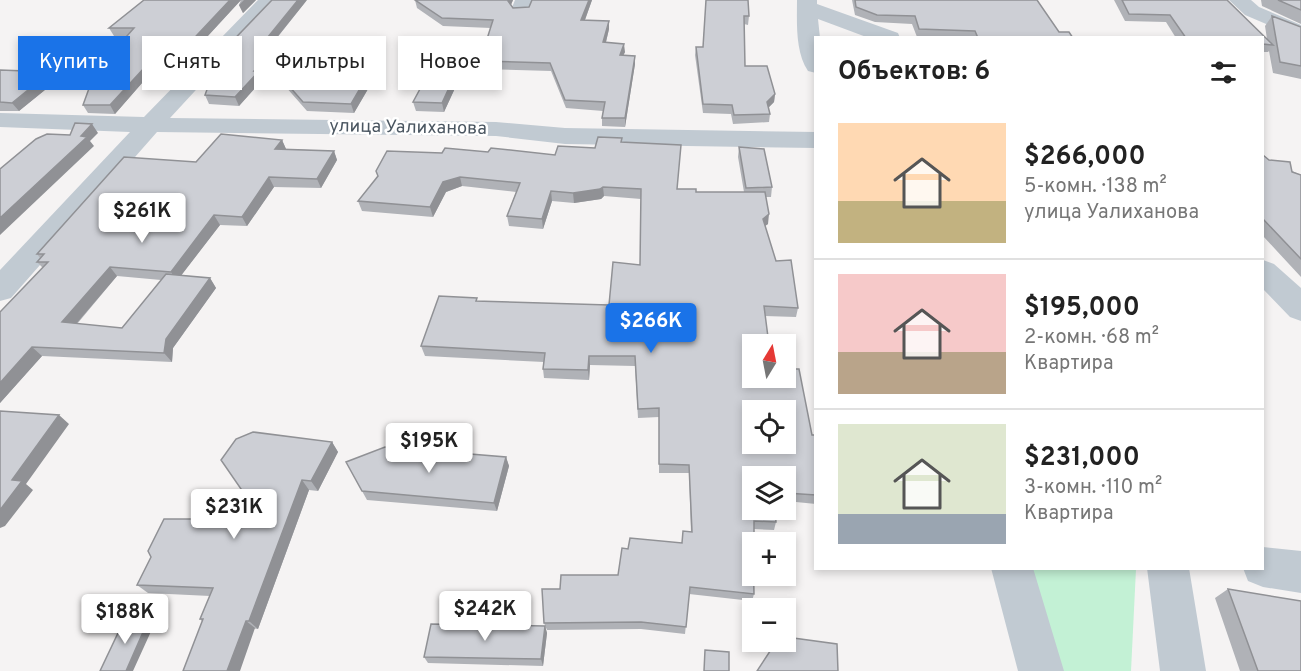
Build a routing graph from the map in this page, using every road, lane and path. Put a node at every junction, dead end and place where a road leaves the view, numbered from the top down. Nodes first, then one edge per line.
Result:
1 (269, 0) edge
2 (1239, 0) edge
3 (807, 4) edge
4 (1301, 33) edge
5 (885, 36) edge
6 (814, 58) edge
7 (0, 120) edge
8 (150, 125) junction
9 (814, 140) edge
10 (1264, 272) edge
11 (0, 290) edge
12 (1301, 309) edge
13 (1264, 567) edge
14 (1013, 570) edge
15 (1168, 570) edge
16 (1301, 572) edge
17 (1041, 671) edge
18 (1183, 671) edge

1 - 8 street
2 - 4 street
3 - 5 street
3 - 6 street
7 - 8 street, улица Уалиханова
8 - 9 street, улица Уалиханова
8 - 11 street
10 - 12 street
13 - 16 street
14 - 17 street
15 - 18 street

